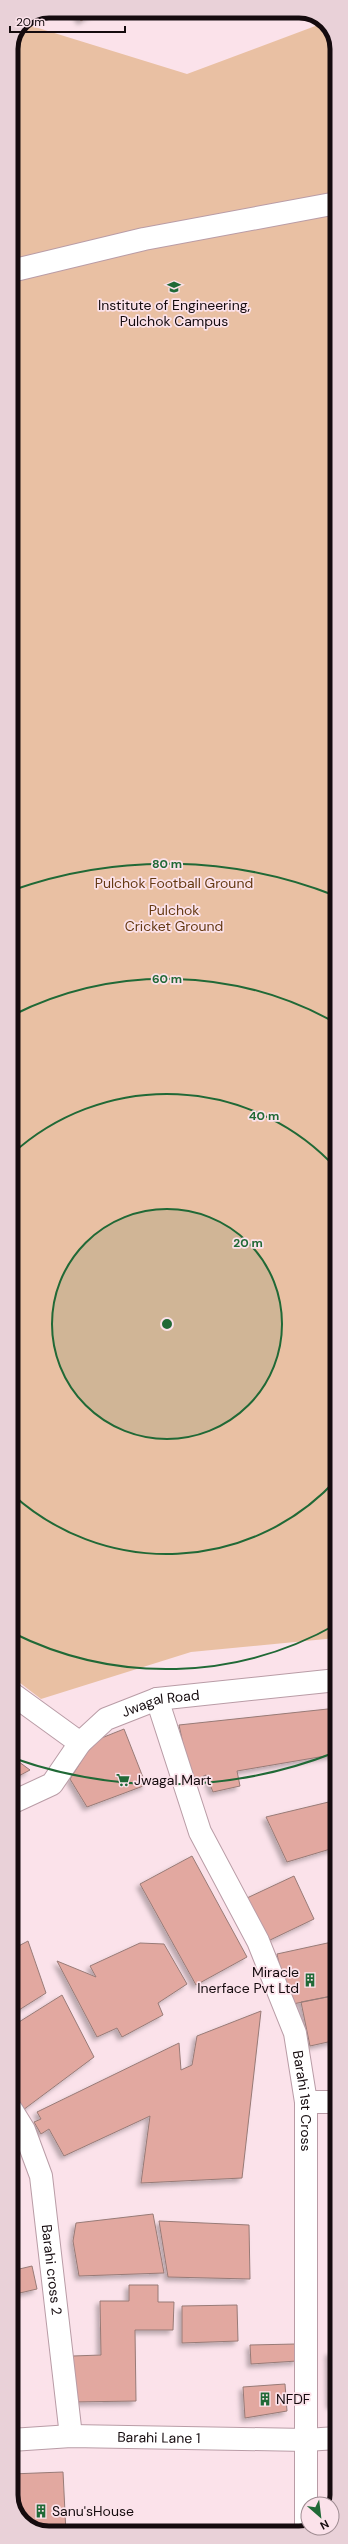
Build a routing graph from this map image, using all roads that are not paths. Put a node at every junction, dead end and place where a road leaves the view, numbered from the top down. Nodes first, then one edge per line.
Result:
1 (330, 204) edge
2 (18, 269) edge
3 (330, 1681) edge
4 (18, 1698) edge
5 (157, 1699) junction
6 (80, 1743) junction
7 (18, 1800) edge
8 (306, 2102) junction
9 (330, 2102) edge
10 (18, 2121) edge
11 (71, 2436) junction
12 (330, 2438) edge
13 (18, 2440) edge
14 (306, 2440) junction
15 (306, 2496) edge

1 - 2 street
3 - 5 street, Jwagal Road
4 - 6 street
5 - 6 street, Jwagal Road
5 - 8 street, Barahi 1st Cross
6 - 7 street, Jwagal Road
8 - 9 street
8 - 14 street, Barahi 1st Cross
10 - 11 street, Barahi cross 2
11 - 13 street, Barahi Lane 1
11 - 14 street, Barahi Lane 1
12 - 14 street, Barahi Lane 1
14 - 15 street, Barahi 1st Cross

